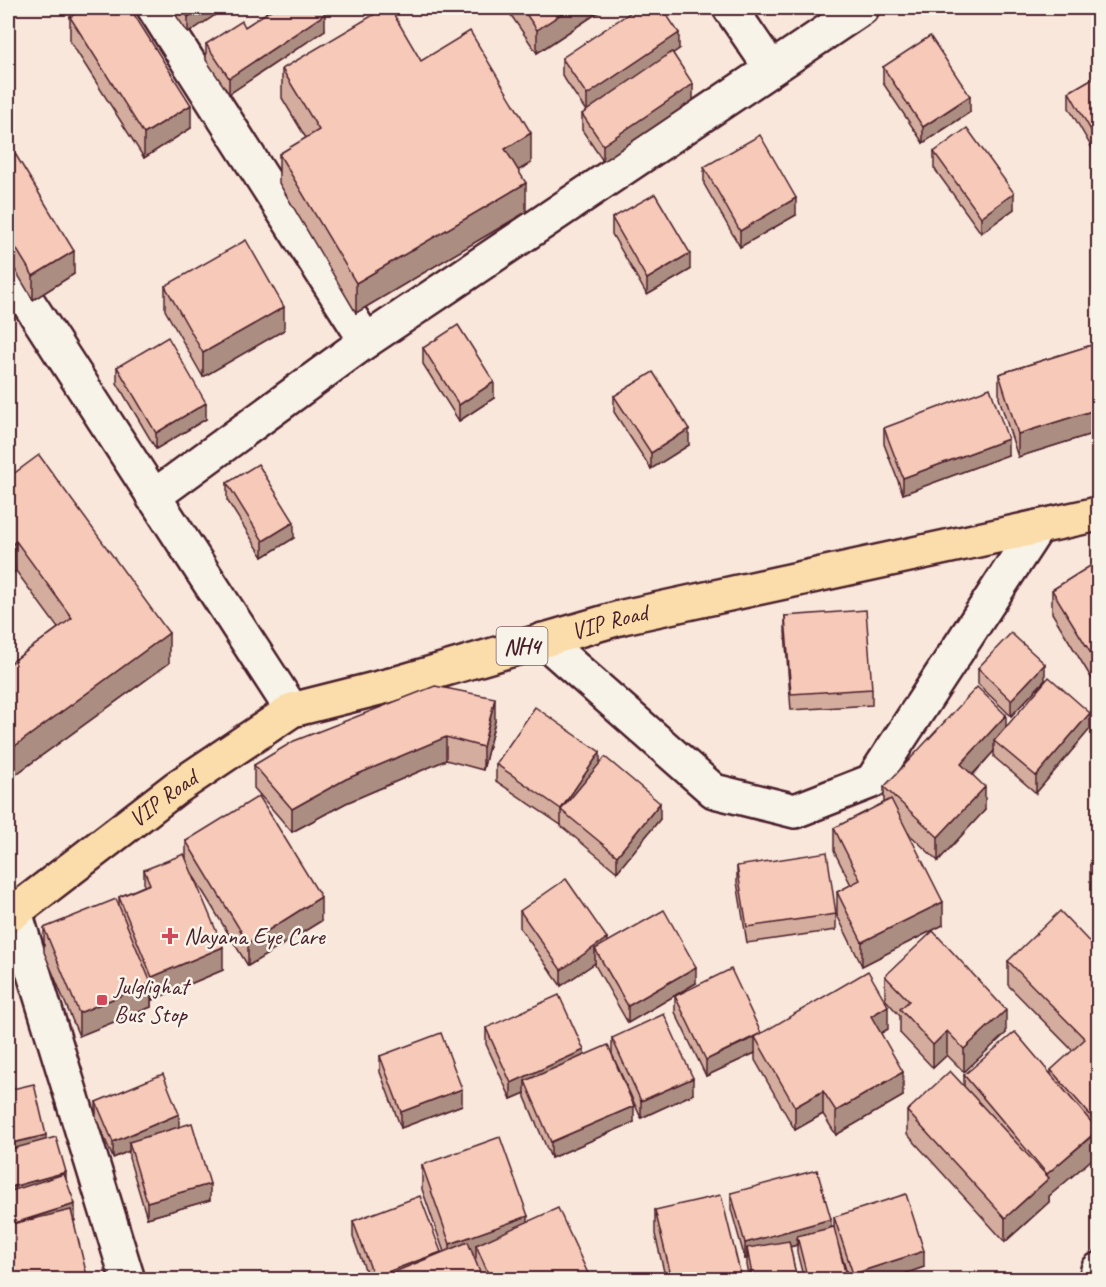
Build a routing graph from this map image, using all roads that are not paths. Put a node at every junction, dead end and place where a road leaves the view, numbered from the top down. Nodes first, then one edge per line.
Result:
1 (154, 8) edge
2 (730, 8) edge
3 (862, 8) edge
4 (771, 68) junction
5 (8, 271) edge
6 (366, 341) junction
7 (153, 497) junction
8 (1098, 514) edge
9 (1038, 527) junction
10 (543, 640) junction
11 (292, 710) junction
12 (11, 914) edge
13 (1098, 1270) edge
14 (128, 1280) edge
15 (1096, 1280) edge

1 - 6 street
2 - 4 street
3 - 4 street
4 - 6 street
5 - 7 street
6 - 7 street
7 - 11 street
8 - 9 highway, VIP Road / NH4
9 - 10 highway, VIP Road / NH4
9 - 10 street
10 - 11 highway, VIP Road / NH4
11 - 12 highway, VIP Road / NH4
12 - 14 street
13 - 15 street

